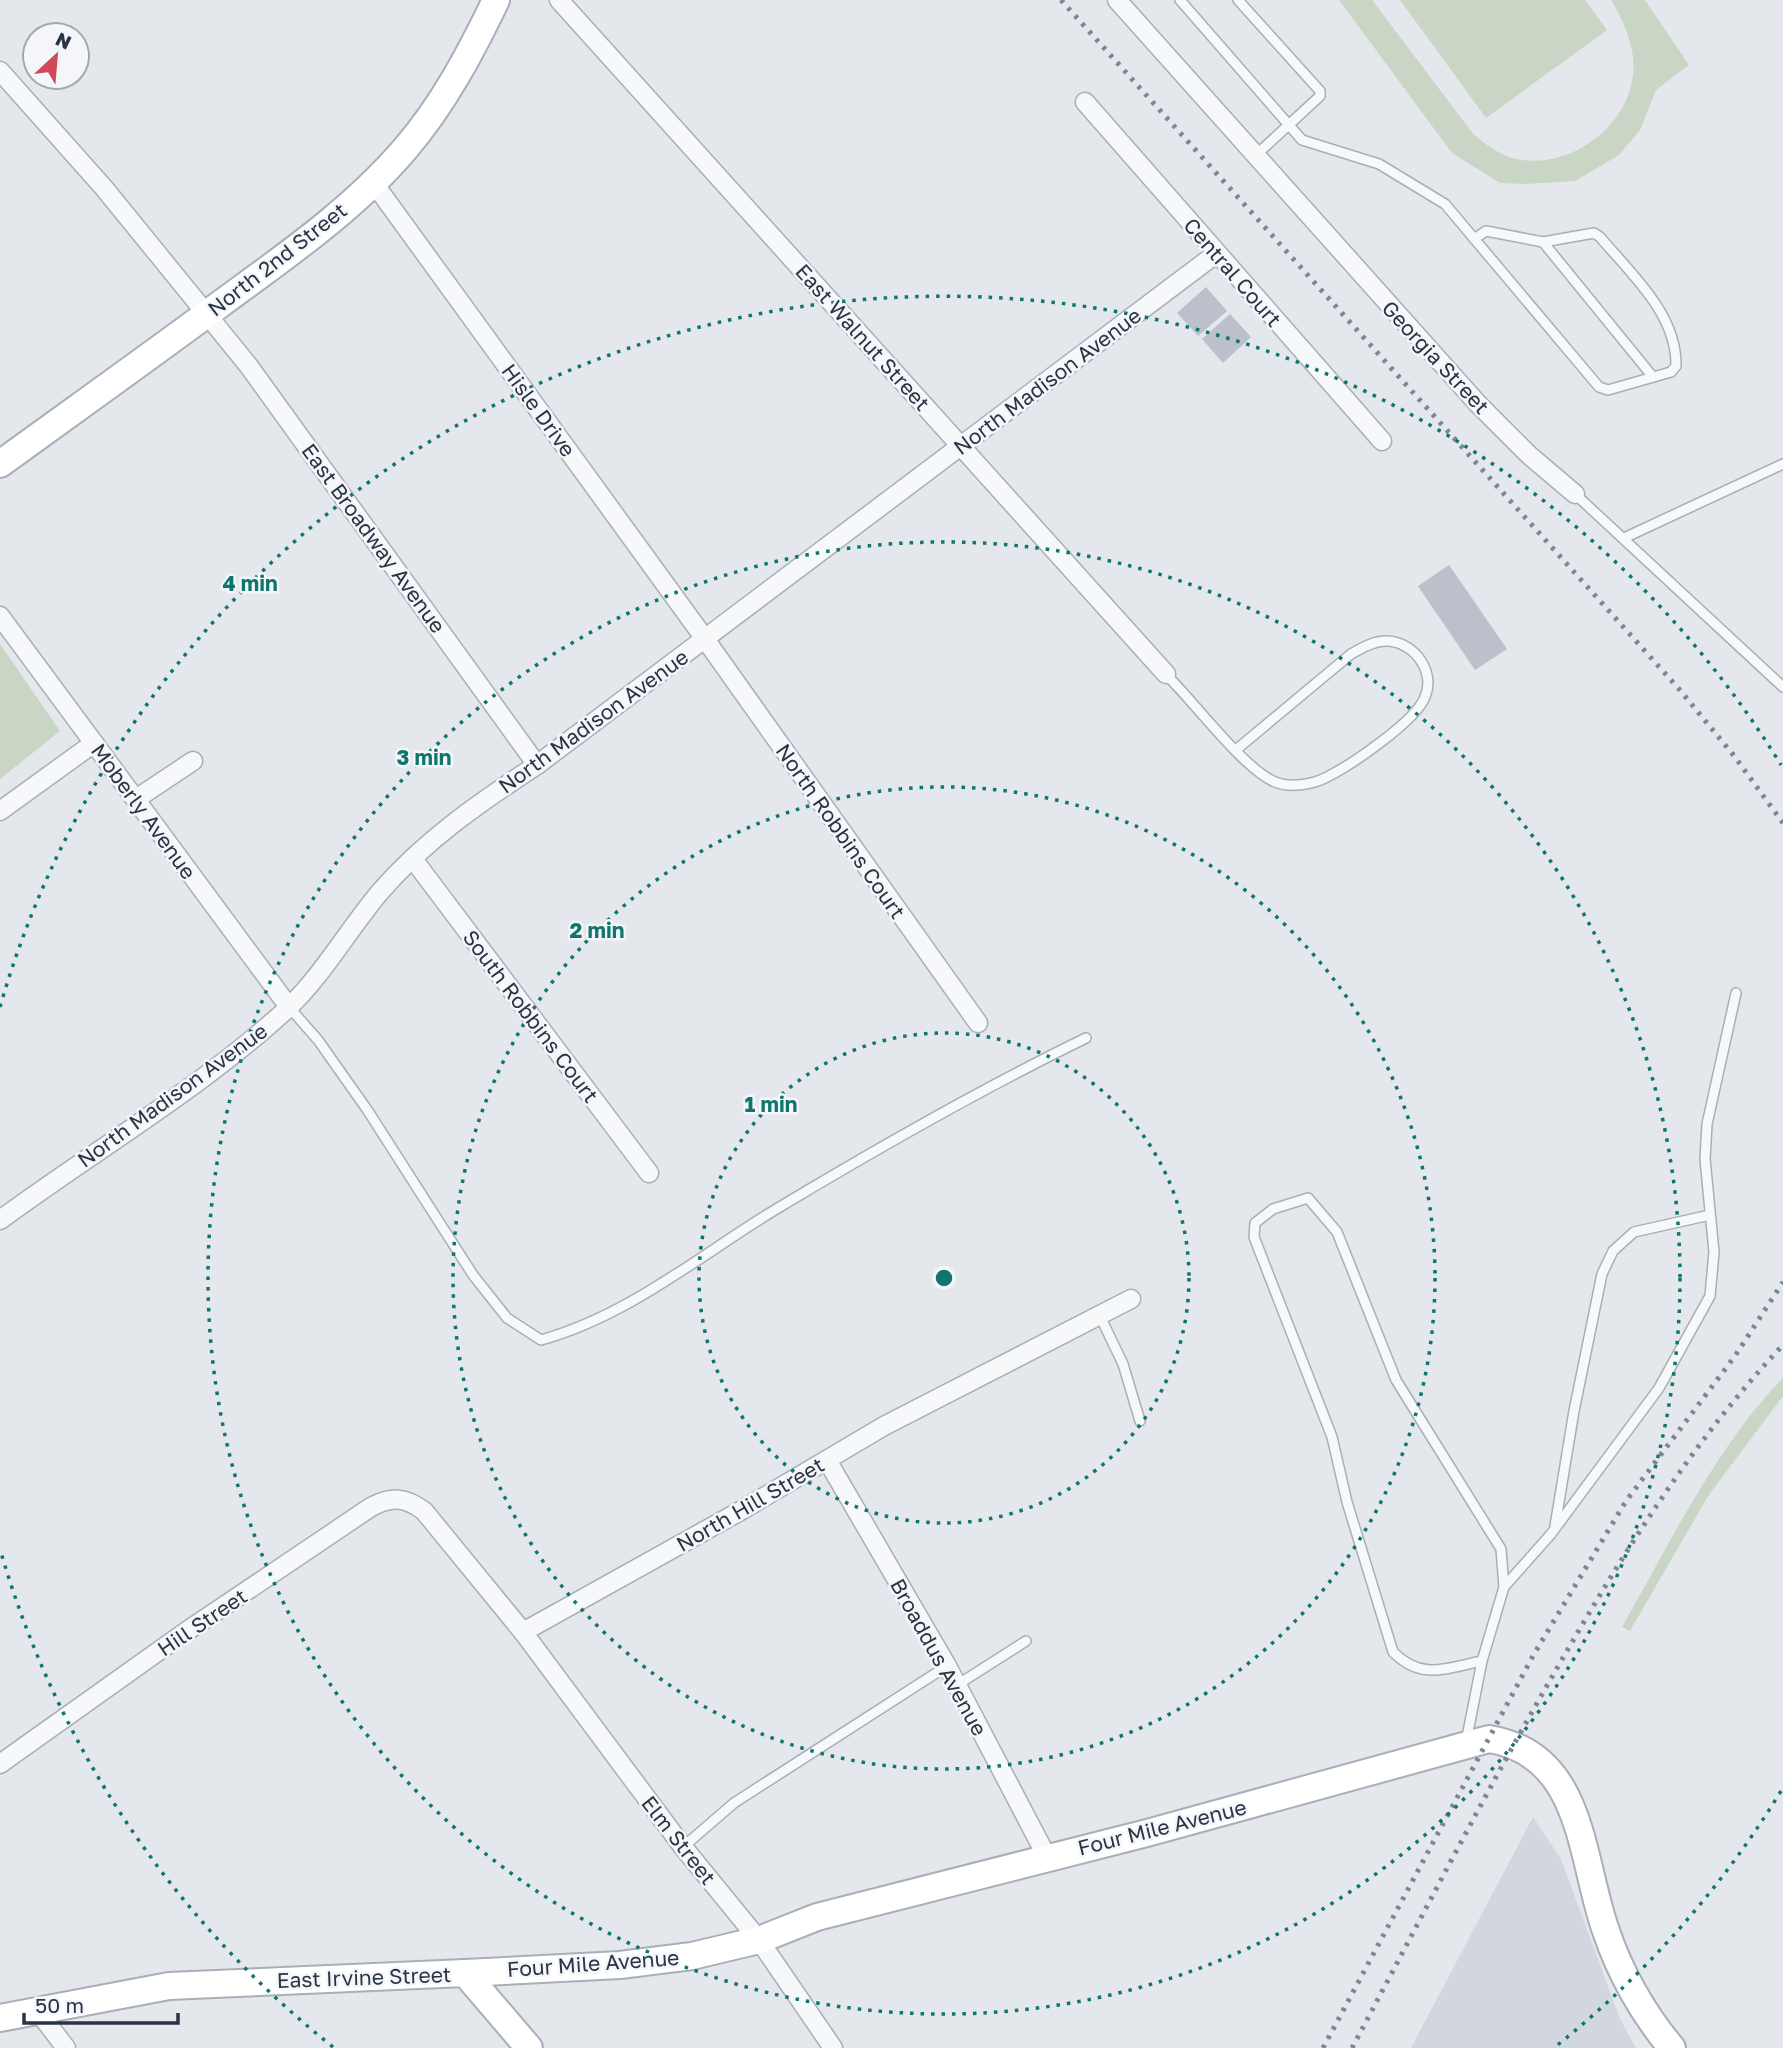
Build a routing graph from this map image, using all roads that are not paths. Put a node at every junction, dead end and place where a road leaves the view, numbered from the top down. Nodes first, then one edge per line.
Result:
1 (496, 0) edge
2 (559, 0) edge
3 (1117, 0) edge
4 (1180, 0) edge
5 (1238, 0) edge
6 (0, 71) edge
7 (1085, 102) dead end
8 (1288, 125) junction
9 (1256, 155) junction
10 (373, 182) junction
11 (1474, 239) junction
12 (1543, 242) junction
13 (1217, 253) junction
14 (207, 314) junction
15 (1653, 377) junction
16 (1382, 441) dead end
17 (961, 445) junction
18 (0, 464) edge
19 (1783, 464) edge
20 (1575, 494) joint
21 (1624, 538) junction
22 (0, 616) edge
23 (705, 639) junction
24 (1166, 674) joint
25 (1783, 687) edge
26 (94, 743) junction
27 (1237, 749) junction
28 (193, 761) dead end
29 (537, 765) junction
30 (136, 799) junction
31 (0, 811) edge
32 (412, 859) junction
33 (1736, 993) dead end
34 (289, 1007) junction
35 (978, 1023) dead end
36 (1086, 1038) dead end
37 (649, 1173) dead end
38 (1710, 1215) junction
39 (0, 1220) edge
40 (1131, 1298) dead end
41 (1099, 1314) junction
42 (1140, 1421) dead end
43 (827, 1460) junction
44 (1555, 1528) junction
45 (1504, 1587) junction
46 (523, 1632) junction
47 (1026, 1641) dead end
48 (1482, 1661) junction
49 (947, 1666) junction
50 (956, 1686) junction
51 (1465, 1744) junction
52 (0, 1764) edge
53 (683, 1847) junction
54 (1047, 1857) junction
55 (759, 1940) junction
56 (465, 1973) junction
57 (37, 2010) junction
58 (0, 2018) edge
59 (66, 2048) edge
60 (529, 2048) edge
61 (833, 2048) edge
62 (1672, 2048) edge

1 - 10 street, North 2nd Street
2 - 17 street, East Walnut Street
3 - 9 street, Georgia Street
4 - 8 lane
5 - 8 lane
6 - 14 street, East Broadway Avenue
7 - 13 street, Central Court
8 - 9 lane
8 - 11 lane
9 - 20 street, Georgia Street
10 - 14 street, North 2nd Street
10 - 23 street, Hisle Drive
11 - 12 lane
11 - 15 lane
12 - 15 lane
12 - 15 lane
13 - 16 street, Central Court
13 - 17 street, North Madison Avenue
14 - 18 street, North 2nd Street
14 - 29 street, East Broadway Avenue
17 - 23 street, North Madison Avenue
17 - 24 street, East Walnut Street
19 - 21 lane
20 - 21 lane, Georgia Street
21 - 25 lane, Georgia Street
22 - 26 street, Moberly Avenue
23 - 29 street, North Madison Avenue
23 - 35 street, North Robbins Court
24 - 27 lane
26 - 30 street, Moberly Avenue
26 - 31 street
27 - 27 lane
28 - 30 street
29 - 32 street, North Madison Avenue
30 - 34 street, Moberly Avenue
32 - 34 street, North Madison Avenue
32 - 37 street, South Robbins Court
33 - 38 lane
34 - 36 lane
34 - 39 street, North Madison Avenue
38 - 44 lane
38 - 44 lane
40 - 41 street, North Hill Street
41 - 42 lane
41 - 43 street, North Hill Street
43 - 46 street, North Hill Street
43 - 49 street, Broaddus Avenue
44 - 45 lane
45 - 48 lane
45 - 48 lane
46 - 52 street, Hill Street
46 - 53 street, Elm Street
47 - 50 lane
48 - 51 lane
49 - 50 street, Broaddus Avenue
49 - 53 lane
50 - 54 street, Broaddus Avenue
51 - 54 street, Four Mile Avenue
51 - 62 street, Four Mile Avenue
53 - 55 street, Elm Street
54 - 55 street, Four Mile Avenue
55 - 56 street, Four Mile Avenue
55 - 61 street, Elm Street
56 - 57 street, East Irvine Street
56 - 60 street, East Irvine Street
57 - 58 street, East Irvine Street
57 - 59 street

